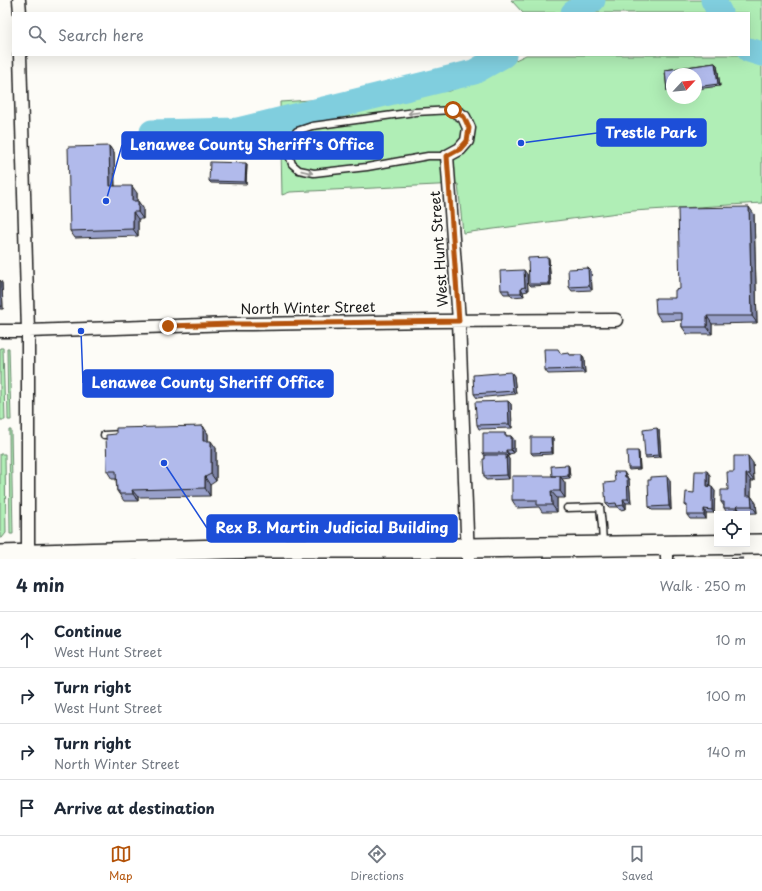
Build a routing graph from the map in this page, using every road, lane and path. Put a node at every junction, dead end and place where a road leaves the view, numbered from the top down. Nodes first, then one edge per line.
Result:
1 (20, 0) edge
2 (20, 12) edge
3 (20, 56) edge
4 (453, 110) joint
5 (447, 156) junction
6 (616, 320) dead end
7 (459, 321) junction
8 (0, 331) edge
9 (28, 331) junction
10 (126, 433) edge
11 (104, 435) dead end
12 (567, 508) dead end
13 (762, 544) edge
14 (603, 546) junction
15 (667, 552) edge
16 (260, 553) edge
17 (468, 553) edge
18 (0, 555) edge
19 (28, 556) edge

1 - 2 street
3 - 9 street
4 - 5 street
4 -> 5 lane
5 - 7 street, West Hunt Street
6 - 7 street, North Winter Street
7 - 9 street, North Winter Street
7 - 17 street, West Hunt Street
8 - 9 street, North Winter Street
9 - 19 street
10 - 11 lane
12 - 14 lane
13 - 15 main road
14 - 15 main road
14 - 17 main road
16 - 17 main road
16 - 19 main road
18 - 19 main road

